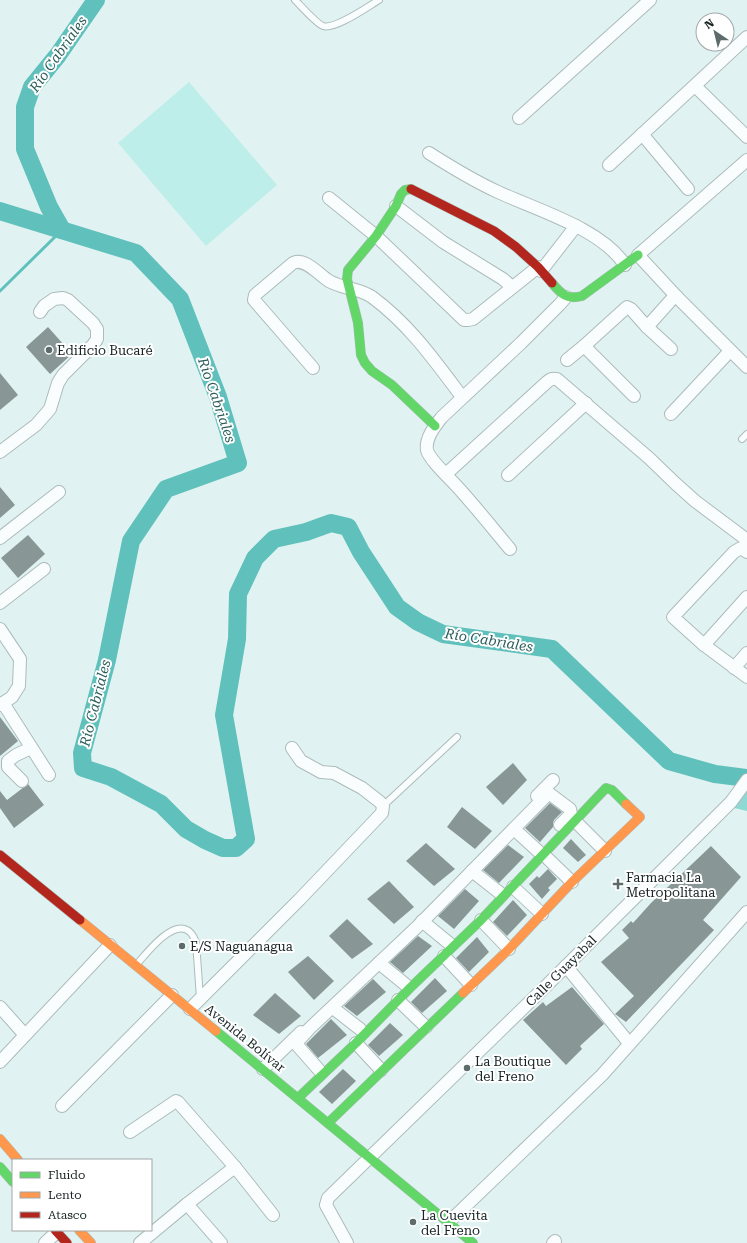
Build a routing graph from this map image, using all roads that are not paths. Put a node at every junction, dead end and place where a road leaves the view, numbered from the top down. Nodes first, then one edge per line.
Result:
1 (295, 0) edge
2 (379, 0) edge
3 (650, 0) edge
4 (747, 37) edge
5 (695, 86) junction
6 (519, 118) dead end
7 (642, 134) junction
8 (747, 137) edge
9 (429, 154) dead end
10 (747, 160) edge
11 (609, 165) dead end
12 (688, 189) dead end
13 (329, 198) dead end
14 (396, 206) junction
15 (576, 226) junction
16 (376, 236) junction
17 (638, 255) junction
18 (625, 265) junction
19 (540, 269) junction
20 (512, 287) junction
21 (349, 288) junction
22 (566, 297) junction
23 (677, 297) junction
24 (40, 312) dead end
25 (647, 327) junction
26 (584, 346) junction
27 (671, 349) dead end
28 (730, 351) junction
29 (744, 359) edge
30 (566, 360) dead end
31 (313, 368) dead end
32 (634, 396) dead end
33 (462, 397) junction
34 (586, 403) junction
35 (671, 414) dead end
36 (434, 426) junction
37 (747, 434) edge
38 (742, 439) dead end
39 (2, 445) edge
40 (446, 474) junction
41 (508, 475) dead end
42 (60, 492) dead end
43 (0, 538) edge
44 (747, 540) edge
45 (510, 549) dead end
46 (747, 552) edge
47 (44, 569) dead end
48 (747, 597) edge
49 (0, 603) edge
50 (0, 629) edge
51 (704, 644) junction
52 (747, 654) edge
53 (734, 668) junction
54 (747, 677) edge
55 (1, 704) edge
56 (457, 738) dead end
57 (31, 748) junction
58 (292, 748) dead end
59 (49, 775) dead end
60 (554, 780) dead end
61 (747, 780) edge
62 (22, 781) dead end
63 (383, 806) junction
64 (575, 820) junction
65 (514, 829) junction
66 (606, 851) junction
67 (540, 852) junction
68 (0, 855) edge
69 (472, 871) junction
70 (572, 882) junction
71 (513, 887) junction
72 (500, 893) junction
73 (747, 912) edge
74 (542, 914) junction
75 (481, 920) junction
76 (422, 921) junction
77 (450, 944) junction
78 (110, 945) junction
79 (509, 949) junction
80 (444, 956) junction
81 (379, 963) junction
82 (136, 966) junction
83 (566, 966) junction
84 (406, 985) junction
85 (471, 985) junction
86 (172, 995) junction
87 (200, 999) junction
88 (398, 1000) junction
89 (0, 1006) edge
90 (333, 1008) junction
91 (190, 1009) junction
92 (426, 1027) junction
93 (360, 1030) junction
94 (25, 1035) junction
95 (356, 1043) junction
96 (629, 1043) junction
97 (0, 1062) edge
98 (263, 1069) junction
99 (319, 1070) junction
100 (381, 1070) junction
101 (296, 1096) junction
102 (62, 1106) dead end
103 (328, 1123) junction
104 (130, 1132) dead end
105 (0, 1139) edge
106 (370, 1157) junction
107 (17, 1159) edge
108 (0, 1167) edge
109 (235, 1167) junction
110 (12, 1181) edge
111 (187, 1204) junction
112 (273, 1215) dead end
113 (449, 1222) junction
114 (56, 1231) edge
115 (80, 1231) edge
116 (45, 1243) edge
117 (67, 1243) edge
118 (91, 1243) edge
119 (140, 1243) edge
120 (220, 1243) edge
121 (347, 1243) edge
122 (473, 1243) edge

1 - 2 lane
3 - 6 street
4 - 5 street
5 - 7 street
5 - 8 street
7 - 11 street
7 - 12 street
9 - 15 street
10 - 17 street
13 - 16 street
14 - 16 street
14 - 19 street
14 - 20 street
15 - 18 street
15 - 19 street
16 - 20 street
16 - 21 street
17 - 18 street
17 - 23 street
18 - 22 street
19 - 20 street
19 - 22 street
21 - 31 street
21 - 33 street
21 - 36 street
22 - 33 street
23 - 25 street
23 - 28 street
24 - 39 street
25 - 26 street
25 - 27 street
26 - 30 street
26 - 32 street
28 - 29 street
28 - 35 street
33 - 36 street
34 - 40 street
34 - 41 street
34 - 44 street
36 - 40 street
37 - 38 lane
40 - 45 street
42 - 43 street
46 - 51 street
47 - 49 street
48 - 51 street
50 - 55 street
51 - 53 street
52 - 53 street
53 - 54 street
55 - 57 street
56 - 63 lane
57 - 59 street
57 - 62 street
58 - 63 street
60 - 98 street
61 - 83 street, Calle Guayabal
63 - 87 street
64 - 66 street
64 - 66 street
64 - 67 street
65 - 67 street
65 - 67 street
65 - 69 street
66 - 70 street
67 - 70 street
67 - 71 street
67 - 72 street
68 - 78 street, Avenida Bolívar
69 - 72 street
69 - 76 street
70 - 74 street
71 - 74 street
71 - 75 street
72 - 77 street
73 - 96 street
74 - 79 street
75 - 79 street
75 - 80 street
76 - 77 street
76 - 81 street
77 - 84 street
78 - 82 street, Avenida Bolívar
78 - 94 street
79 - 85 street
80 - 85 street
80 - 88 street
81 - 84 street
81 - 90 street
82 - 86 street, Avenida Bolívar
82 - 87 lane
83 - 96 street
83 - 106 street, Calle Guayabal
84 - 93 street
85 - 92 street
86 - 91 street, Avenida Bolívar
86 - 102 street
87 - 91 street
88 - 92 street
88 - 95 street
89 - 94 street
90 - 93 street
90 - 99 street
91 - 98 street, Avenida Bolívar
92 - 100 street
93 - 99 street
94 - 97 street
95 - 100 street
95 - 101 street
96 - 113 street
98 - 101 street, Avenida Bolívar
99 - 101 street
100 - 103 street
101 - 103 street, Avenida Bolívar
103 - 106 street, Avenida Bolívar
104 - 109 street
105 - 107 street
106 - 113 street, Avenida Bolívar
106 - 121 street, Calle Guayabal
108 - 110 street
109 - 111 street
109 - 112 street
111 - 119 street
111 - 120 street
113 - 122 street, Avenida Bolívar
114 - 116 street
114 - 117 street
115 - 118 street

